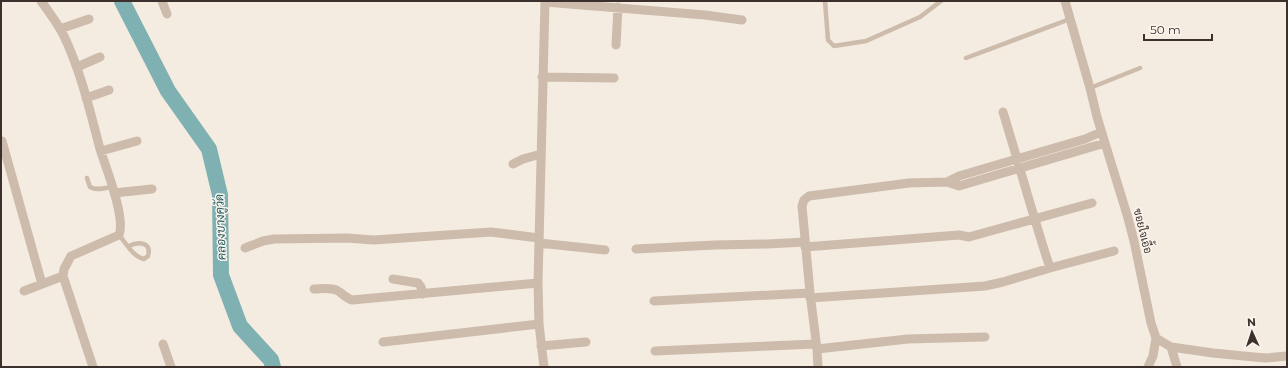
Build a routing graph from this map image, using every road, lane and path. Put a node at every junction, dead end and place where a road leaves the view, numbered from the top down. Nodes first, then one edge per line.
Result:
1 (41, 1) edge
2 (162, 1) edge
3 (825, 1) edge
4 (941, 1) edge
5 (1066, 1) edge
6 (545, 2) edge
7 (618, 7) junction
8 (167, 14) dead end
9 (89, 19) dead end
10 (1070, 19) junction
11 (742, 20) dead end
12 (60, 29) junction
13 (616, 45) dead end
14 (100, 57) dead end
15 (966, 58) dead end
16 (77, 66) junction
17 (1140, 68) dead end
18 (542, 77) junction
19 (614, 78) dead end
20 (1090, 88) junction
21 (109, 90) dead end
22 (86, 98) junction
23 (1003, 112) dead end
24 (1102, 132) junction
25 (2, 141) dead end
26 (137, 141) dead end
27 (1106, 143) junction
28 (101, 151) junction
29 (541, 154) junction
30 (1018, 158) junction
31 (513, 164) dead end
32 (1021, 168) junction
33 (87, 178) dead end
34 (948, 182) junction
35 (152, 189) dead end
36 (113, 190) junction
37 (1092, 203) dead end
38 (1034, 219) junction
39 (119, 234) junction
40 (539, 240) junction
41 (805, 244) junction
42 (129, 246) dead end
43 (245, 248) dead end
44 (636, 249) dead end
45 (605, 250) dead end
46 (1114, 251) dead end
47 (1050, 268) junction
48 (63, 276) junction
49 (393, 279) dead end
50 (538, 283) junction
51 (42, 284) junction
52 (314, 289) dead end
53 (24, 291) dead end
54 (423, 294) junction
55 (810, 295) junction
56 (654, 301) dead end
57 (539, 324) junction
58 (985, 336) dead end
59 (1156, 338) junction
60 (384, 342) dead end
61 (586, 342) dead end
62 (163, 344) dead end
63 (541, 346) junction
64 (816, 346) junction
65 (1171, 347) junction
66 (656, 351) dead end
67 (1287, 356) edge
68 (93, 367) edge
69 (171, 367) edge
70 (544, 367) edge
71 (818, 367) edge
72 (1148, 367) edge
73 (1177, 367) edge

1 - 12 street
2 - 8 street
3 - 4 lane
5 - 10 street, ซอยใจเอื้อ
6 - 7 street
6 - 18 street
7 - 11 street
7 - 13 street
9 - 12 street
10 - 15 lane
10 - 20 street, ซอยใจเอื้อ
12 - 16 street
14 - 16 street
16 - 22 street
17 - 20 lane
18 - 19 street
18 - 29 street
20 - 24 street, ซอยใจเอื้อ
21 - 22 street
22 - 28 street
23 - 30 street
24 - 27 street, ซอยใจเอื้อ
24 - 30 street
25 - 51 street
26 - 28 street
27 - 32 street
27 - 59 street, ซอยใจเอื้อ
28 - 36 street
29 - 31 street
29 - 40 street
30 - 32 street
30 - 34 street
32 - 34 street
32 - 38 street
33 - 36 lane
34 - 41 street
35 - 36 street
36 - 39 street
37 - 38 street
38 - 41 street
38 - 47 street
39 - 42 lane
39 - 48 street
40 - 43 street
40 - 45 street
40 - 50 street
41 - 44 street
41 - 55 street
46 - 47 street
47 - 55 street
48 - 51 street
48 - 68 street
49 - 54 street
50 - 54 street
50 - 57 street
51 - 53 street
52 - 54 street
55 - 56 street
55 - 64 street
57 - 60 street
57 - 63 street
58 - 64 street
59 - 65 street
59 - 72 street
61 - 63 street
62 - 69 street
63 - 70 street
64 - 66 street
64 - 71 street
65 - 67 street
65 - 73 street

